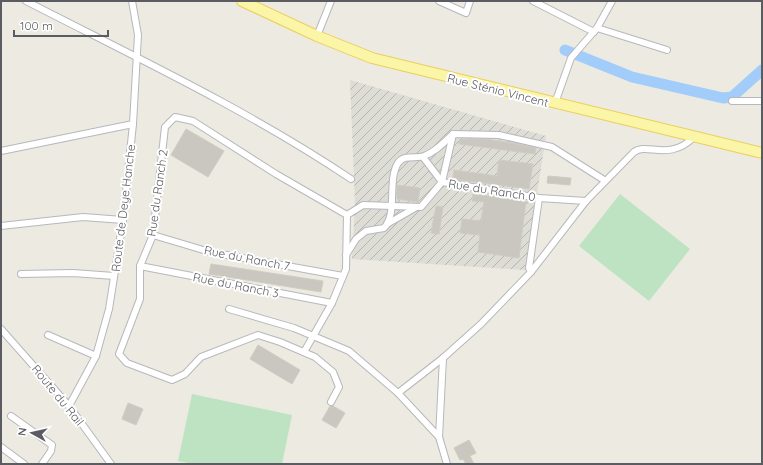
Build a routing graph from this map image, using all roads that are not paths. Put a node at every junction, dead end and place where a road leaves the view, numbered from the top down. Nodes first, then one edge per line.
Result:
1 (26, 1) edge
2 (132, 1) edge
3 (331, 1) edge
4 (439, 1) edge
5 (470, 1) edge
6 (533, 1) edge
7 (612, 1) edge
8 (245, 2) edge
9 (596, 30) junction
10 (317, 36) junction
11 (667, 50) dead end
12 (137, 58) junction
13 (732, 101) dead end
14 (762, 101) edge
15 (555, 103) junction
16 (133, 124) junction
17 (453, 134) junction
18 (694, 137) junction
19 (1, 151) edge
20 (762, 153) edge
21 (423, 156) junction
22 (351, 178) dead end
23 (604, 180) junction
24 (442, 182) junction
25 (539, 198) junction
26 (586, 201) junction
27 (391, 205) junction
28 (415, 208) junction
29 (347, 215) junction
30 (123, 220) junction
31 (387, 225) junction
32 (1, 226) edge
33 (153, 235) junction
34 (346, 255) junction
35 (140, 266) junction
36 (531, 272) junction
37 (21, 274) dead end
38 (114, 276) junction
39 (343, 276) junction
40 (332, 303) junction
41 (229, 309) dead end
42 (1, 329) edge
43 (48, 335) dead end
44 (312, 336) junction
45 (304, 352) junction
46 (96, 356) junction
47 (443, 358) junction
48 (398, 393) junction
49 (331, 402) dead end
50 (69, 406) junction
51 (11, 416) dead end
52 (439, 437) junction
53 (1, 447) edge
54 (24, 464) edge
55 (42, 464) edge
56 (111, 464) edge
57 (447, 464) edge

1 - 12 street
2 - 12 street, Route de Deye Hanche
3 - 10 street
4 - 5 street
6 - 9 street
7 - 9 street
8 - 10 main road, Rue Sténio Vincent
9 - 11 street
9 - 15 street
10 - 15 main road, Rue Sténio Vincent
12 - 16 street, Route de Deye Hanche
12 - 22 street
13 - 14 street
15 - 18 main road, Rue Sténio Vincent
16 - 19 street
16 - 30 street, Route de Deye Hanche
17 - 21 street
17 - 23 street
17 - 24 street, Rue du Ranch 0
18 - 20 main road, Rue Sténio Vincent
18 - 23 street
21 - 24 street
21 - 27 street
23 - 26 street
24 - 25 street, Rue du Ranch 0
24 - 28 street
25 - 26 street, Rue du Ranch 0
25 - 36 street
26 - 36 street
27 - 28 street
27 - 29 street
27 - 31 street
28 - 31 street
29 - 33 street, Rue du Ranch 2
29 - 34 street
30 - 32 street
30 - 38 street, Route de Deye Hanche
31 - 34 street
33 - 35 street, Rue du Ranch 2
33 - 39 street, Rue du Ranch 7
34 - 39 street
35 - 40 street, Rue du Ranch 3
35 - 45 street, Rue du Ranch 2
36 - 47 street
37 - 38 street
38 - 46 street, Route de Deye Hanche
39 - 40 street
40 - 44 street
41 - 44 street
42 - 50 street, Route du Rail
43 - 46 street
44 - 45 street
44 - 48 street
45 - 49 street
46 - 50 street, Route de Deye Hanche
47 - 48 street
47 - 52 street
48 - 52 street
50 - 56 street, Route du Rail
51 - 55 street
52 - 57 street
53 - 54 street

